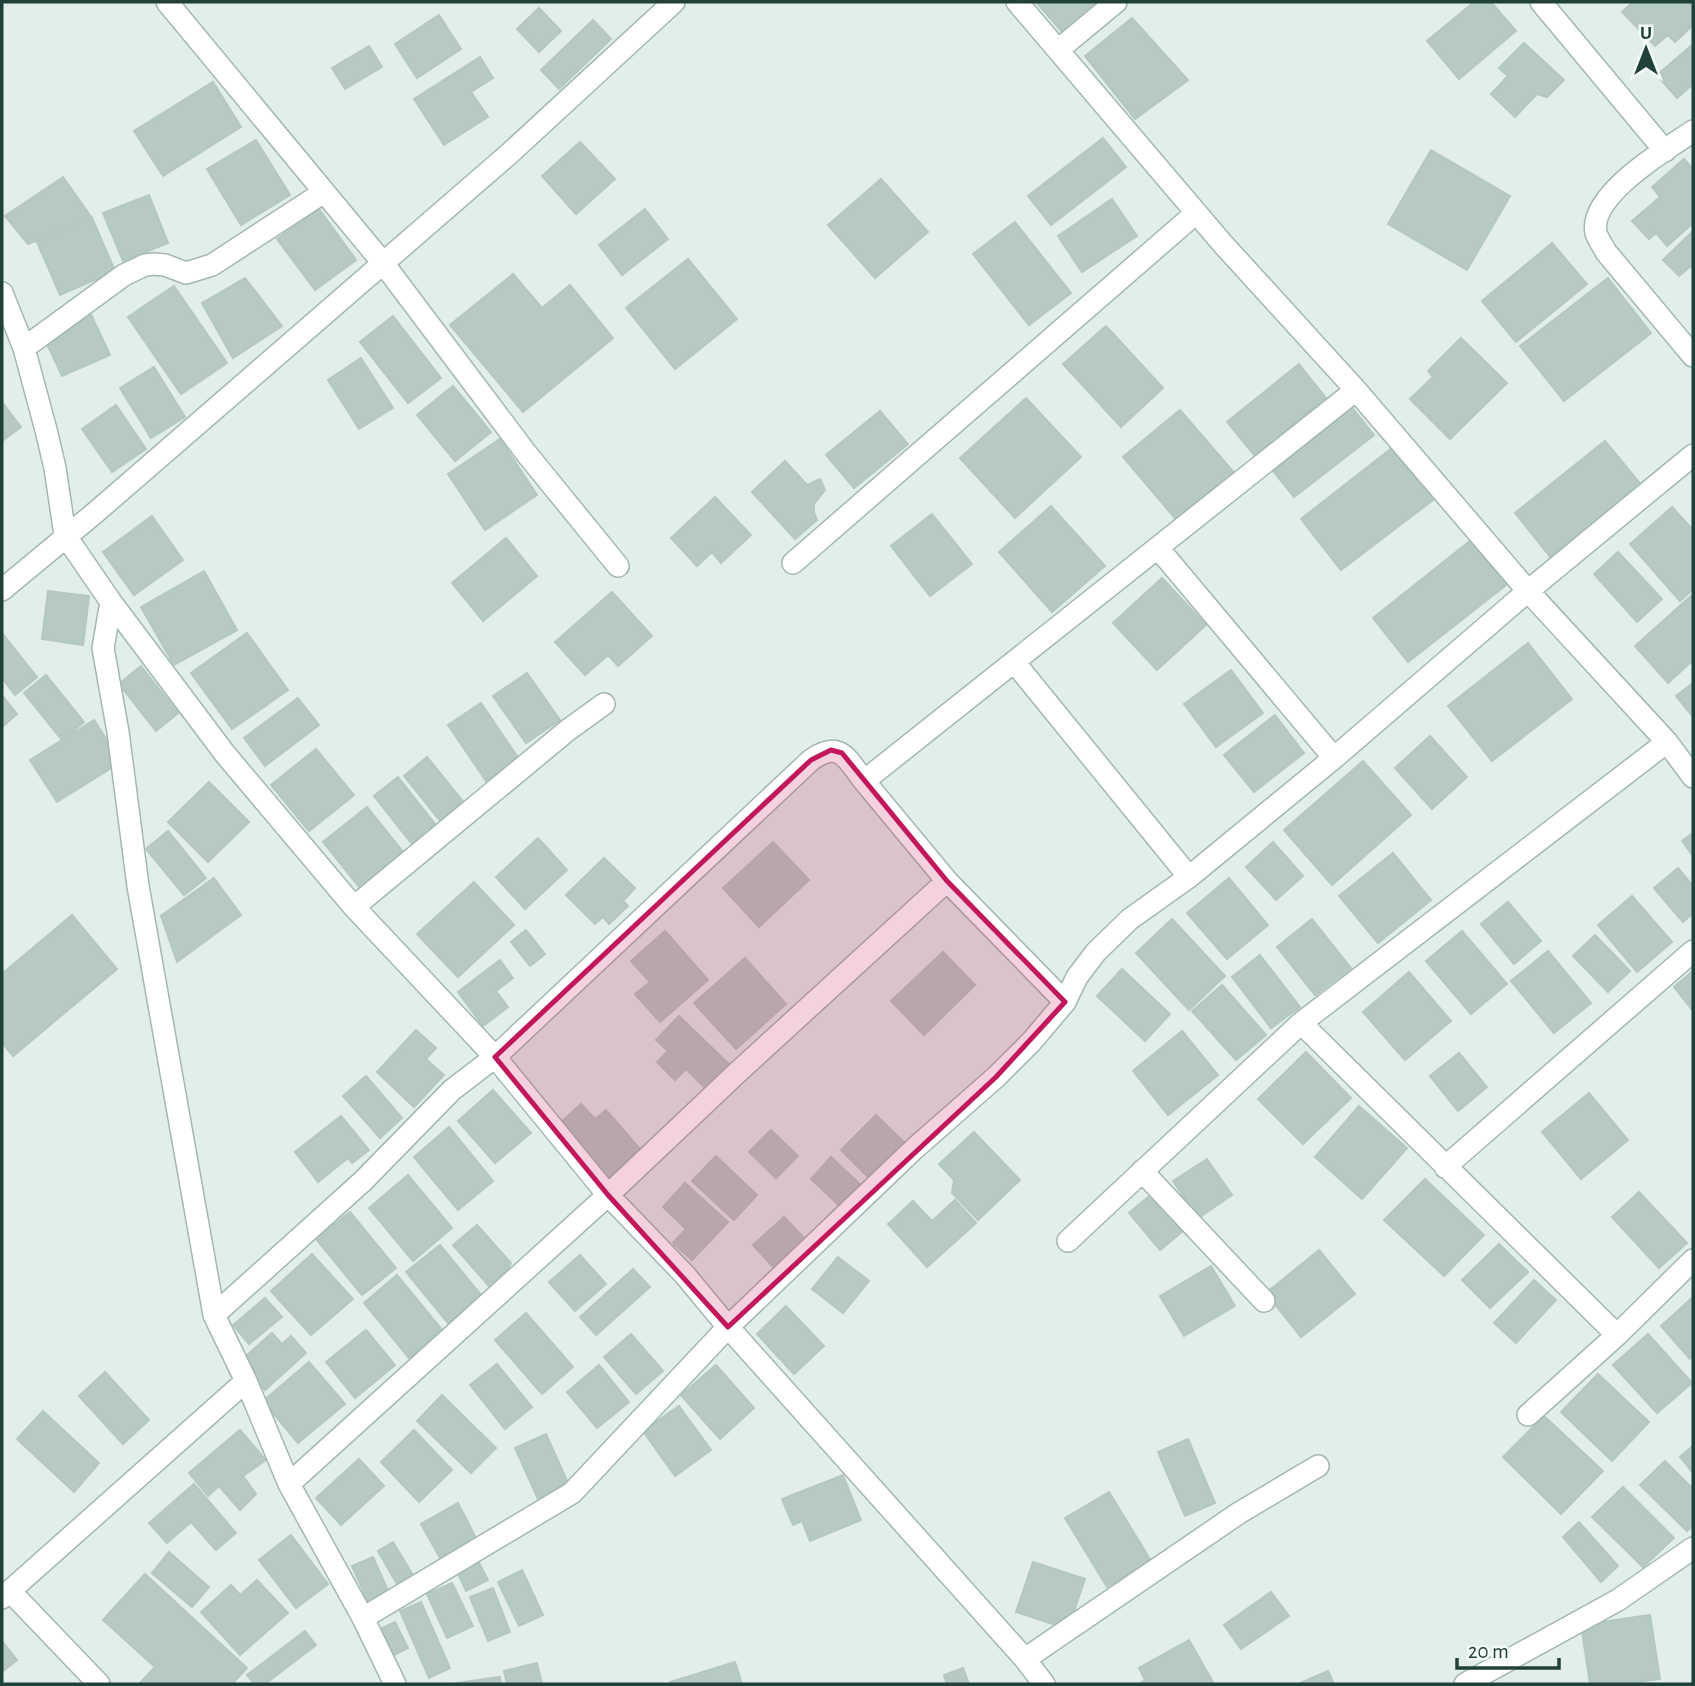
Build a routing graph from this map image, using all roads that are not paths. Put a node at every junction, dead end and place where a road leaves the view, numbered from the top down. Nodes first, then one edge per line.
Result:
1 (167, 2) edge
2 (674, 2) edge
3 (1017, 2) edge
4 (1116, 2) edge
5 (1541, 2) edge
6 (1058, 50) junction
7 (1693, 131) edge
8 (1665, 151) junction
9 (324, 191) junction
10 (1196, 213) junction
11 (383, 263) junction
12 (2, 293) edge
13 (9, 329) edge
14 (24, 348) junction
15 (1693, 356) edge
16 (1356, 390) junction
17 (1693, 455) edge
18 (65, 536) junction
19 (1158, 548) junction
20 (793, 563) dead end
21 (618, 566) dead end
22 (2, 590) edge
23 (1528, 591) junction
24 (111, 602) junction
25 (1015, 663) junction
26 (604, 704) dead end
27 (1667, 742) junction
28 (1334, 758) junction
29 (1693, 777) edge
30 (864, 780) junction
31 (1189, 877) junction
32 (947, 881) junction
33 (354, 907) junction
34 (1693, 951) edge
35 (1065, 1002) junction
36 (1301, 1023) junction
37 (495, 1056) junction
38 (1445, 1167) junction
39 (1142, 1171) junction
40 (608, 1195) junction
41 (1068, 1241) dead end
42 (1693, 1260) edge
43 (1264, 1301) dead end
44 (214, 1315) junction
45 (728, 1328) junction
46 (1617, 1335) junction
47 (246, 1381) junction
48 (1528, 1415) dead end
49 (1318, 1466) dead end
50 (289, 1484) junction
51 (1693, 1548) edge
52 (6, 1595) edge
53 (363, 1618) junction
54 (1025, 1659) junction
55 (99, 1684) edge
56 (395, 1684) edge
57 (1044, 1684) edge
58 (1465, 1684) edge

1 - 9 street
2 - 11 street
3 - 6 street
4 - 6 street
5 - 8 street
6 - 10 street
7 - 8 street
8 - 15 street
9 - 11 street
9 - 14 street
10 - 16 street
10 - 20 street
11 - 18 street
11 - 21 street
12 - 13 street
13 - 14 street
14 - 18 street
16 - 19 street
16 - 23 street
17 - 23 street
18 - 22 street
18 - 24 street
19 - 25 street
19 - 28 street
23 - 27 street
23 - 28 street
24 - 33 street
24 - 44 street
25 - 30 street
25 - 31 street
26 - 33 street
27 - 29 street
27 - 36 street
28 - 31 street
30 - 32 street
30 - 37 street
31 - 35 street
32 - 35 street
32 - 40 street
33 - 37 street
34 - 38 street
35 - 45 street
36 - 38 street
36 - 39 street
37 - 40 street
37 - 44 street
38 - 46 street
39 - 41 street
39 - 43 street
40 - 45 street
40 - 50 street
42 - 46 street
44 - 47 street
45 - 53 street
45 - 54 street
46 - 48 street
47 - 50 street
47 - 52 street
49 - 54 street
50 - 53 street
51 - 58 street
52 - 55 street
53 - 56 street
54 - 57 street

